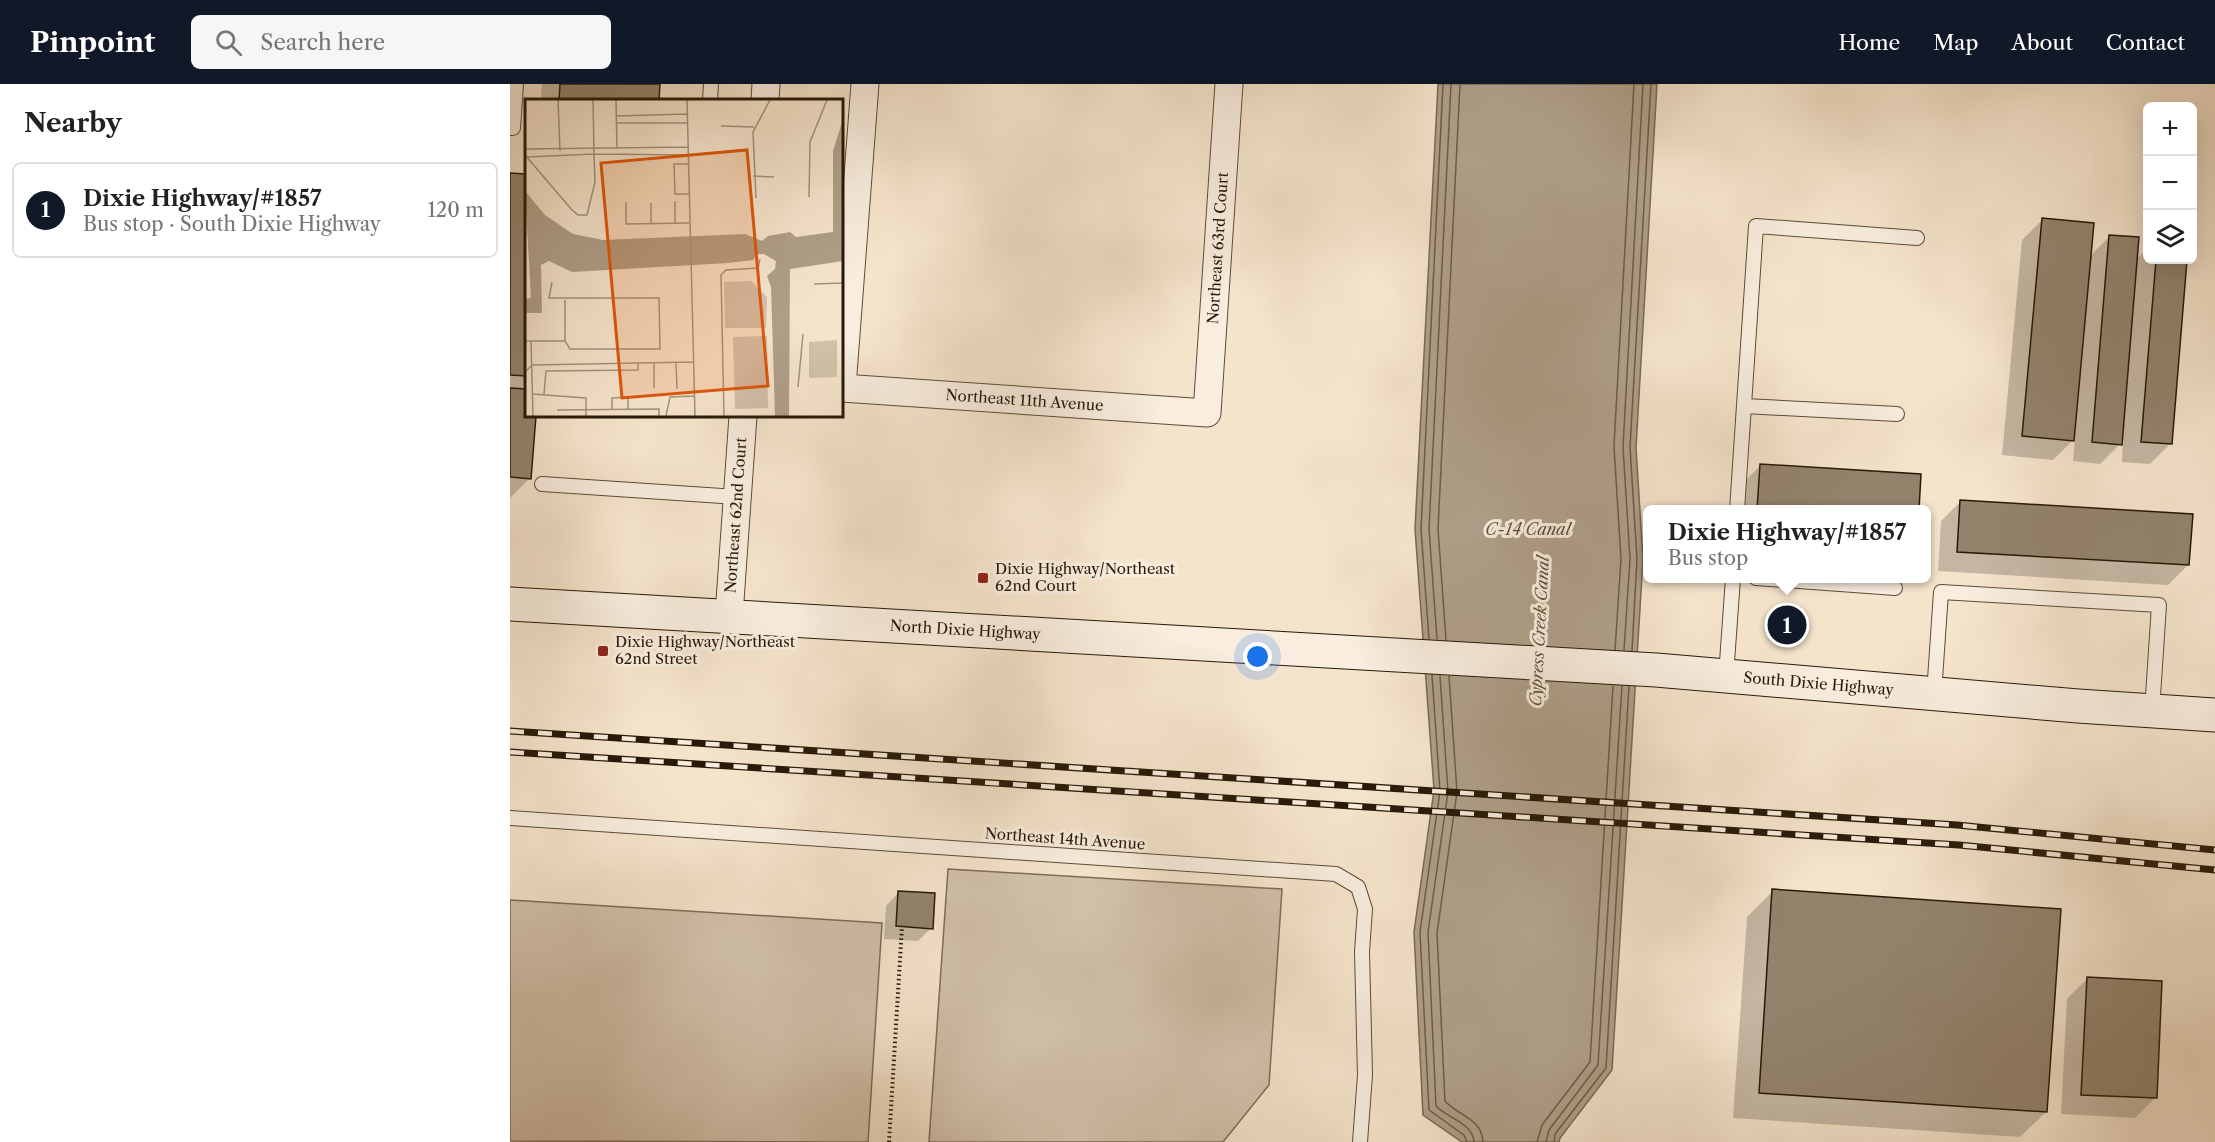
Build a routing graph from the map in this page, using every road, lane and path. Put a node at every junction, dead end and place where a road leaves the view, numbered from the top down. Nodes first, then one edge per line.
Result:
1 (516, 84) edge
2 (711, 84) edge
3 (766, 84) edge
4 (865, 84) edge
5 (1229, 84) edge
6 (710, 99) edge
7 (765, 99) edge
8 (510, 128) edge
9 (1917, 238) dead end
10 (843, 375) edge
11 (843, 388) edge
12 (1744, 406) junction
13 (1207, 413) joint
14 (1898, 414) dead end
15 (743, 417) edge
16 (543, 484) dead end
17 (737, 497) junction
18 (1737, 505) edge
19 (1733, 583) edge
20 (1817, 583) edge
21 (1894, 588) dead end
22 (510, 604) edge
23 (729, 615) junction
24 (1422, 656) joint
25 (1726, 676) junction
26 (1934, 694) junction
27 (2152, 711) junction
28 (2215, 715) edge
29 (510, 818) edge
30 (902, 926) dead end
31 (889, 1142) edge
32 (1360, 1142) edge

1 - 8 lane
2 - 6 lane
3 - 7 street
4 - 10 street
5 - 13 street, Northeast 63rd Court
9 - 12 lane
11 - 13 street, Northeast 11th Avenue
12 - 14 lane
12 - 18 lane
15 - 17 street, Northeast 62nd Court
16 - 17 lane
17 - 23 street, Northeast 62nd Court
19 - 25 lane
20 - 21 lane
22 - 23 main road, North Dixie Highway
23 - 24 main road, North Dixie Highway
24 - 25 main road, South Dixie Highway
25 - 26 main road, South Dixie Highway
26 - 27 main road, South Dixie Highway
26 - 27 lane
27 - 28 main road, South Dixie Highway
29 - 32 lane, Northeast 14th Avenue
30 - 31 path

